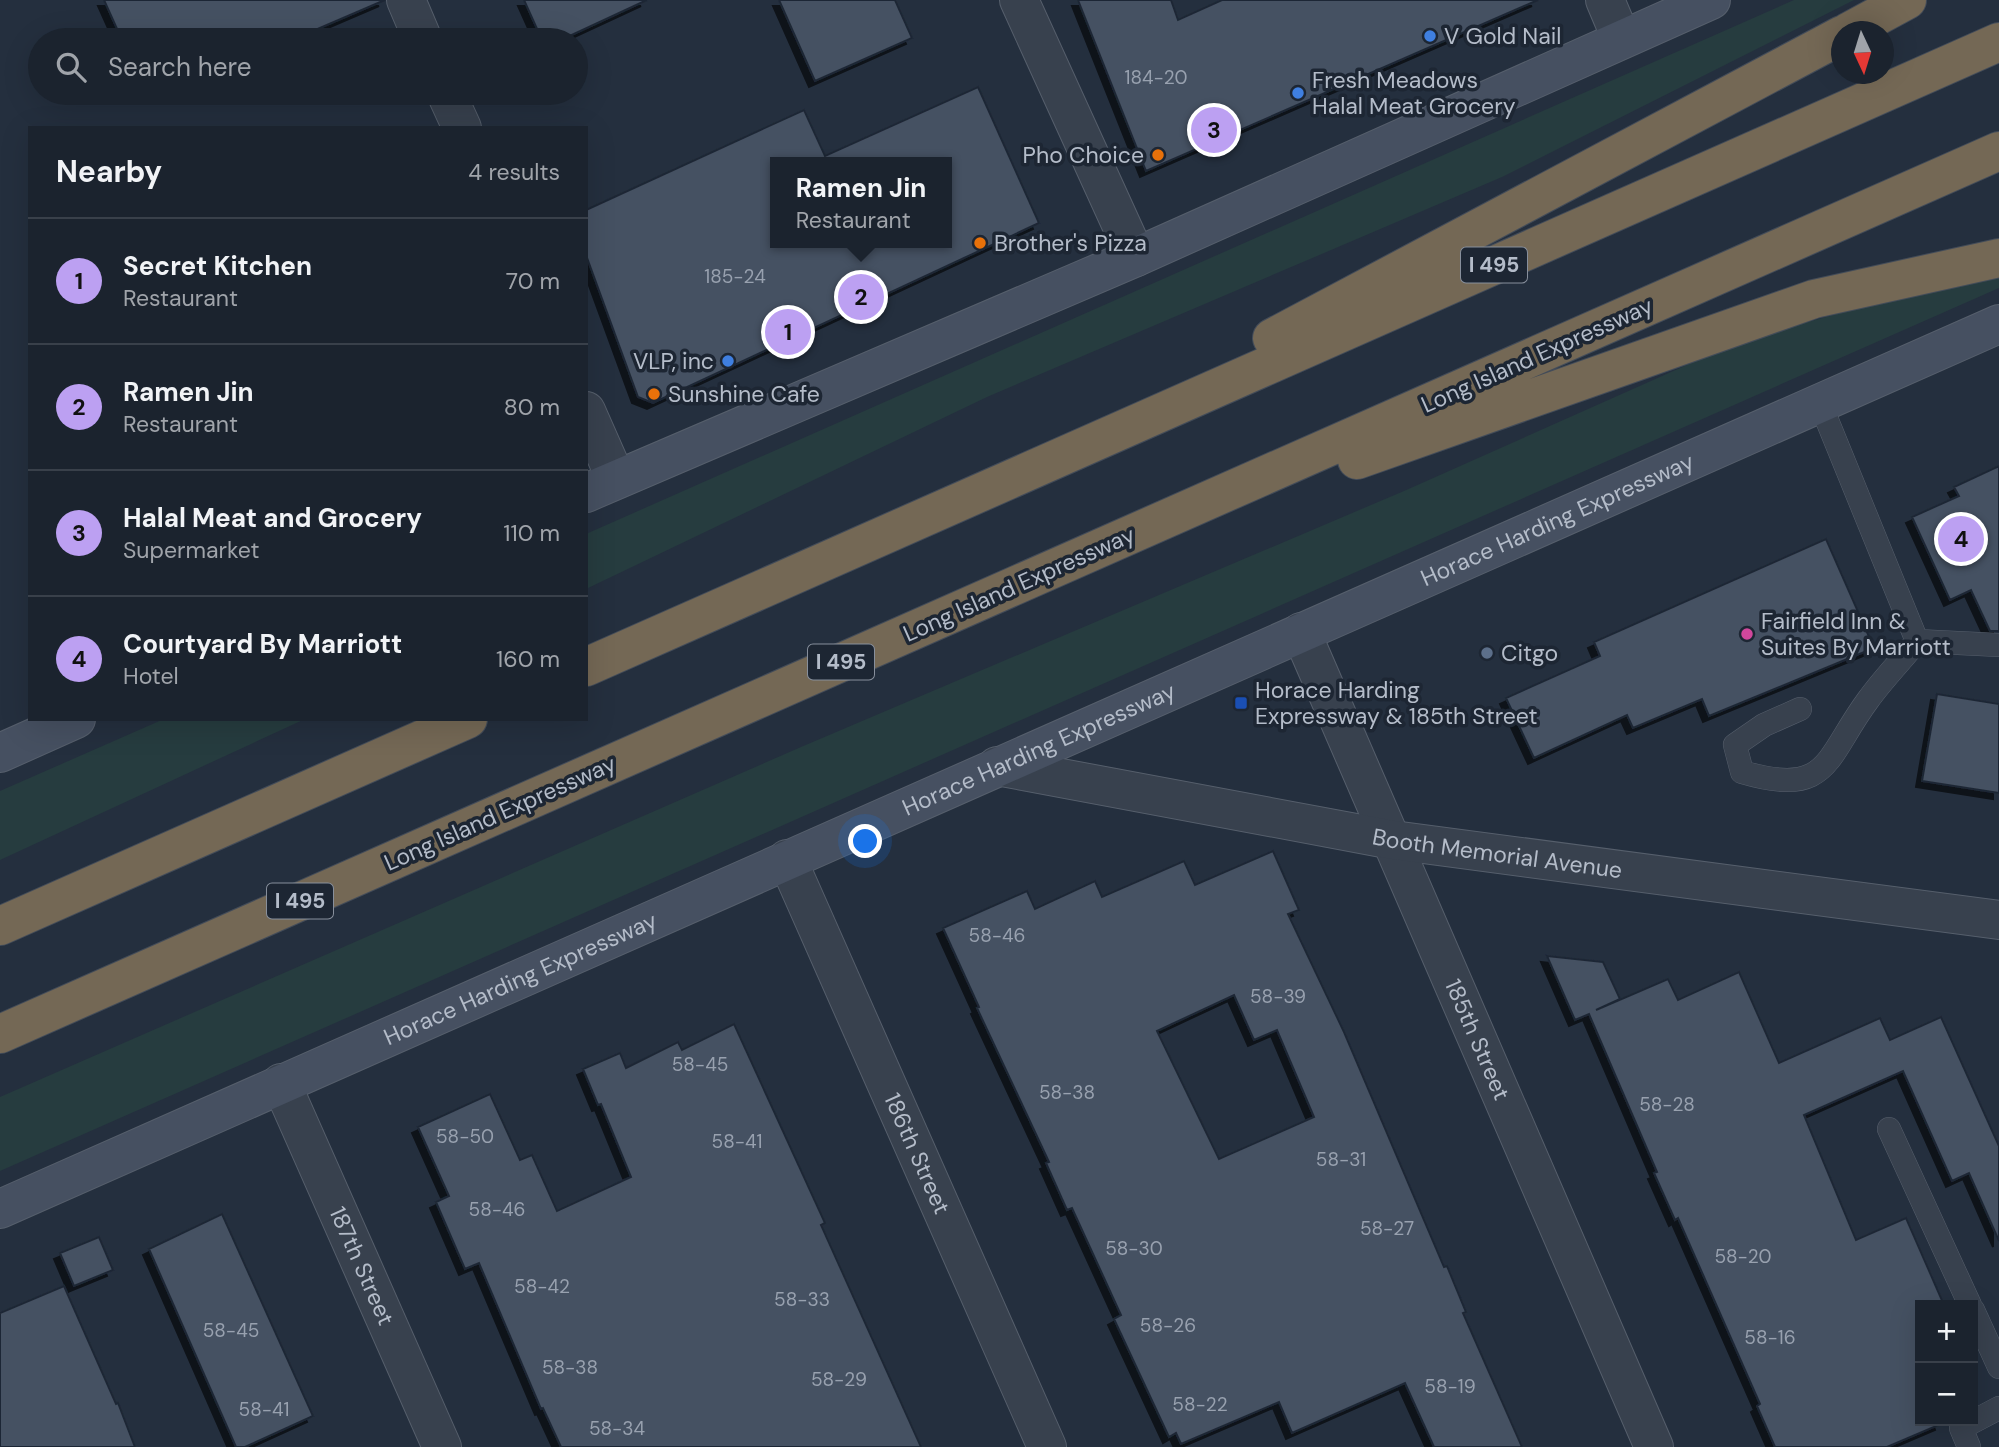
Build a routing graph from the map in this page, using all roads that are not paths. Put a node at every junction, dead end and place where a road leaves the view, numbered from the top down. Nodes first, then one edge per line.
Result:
1 (406, 0) edge
2 (1019, 0) edge
3 (1605, 0) edge
4 (1711, 0) edge
5 (1908, 0) edge
6 (1869, 21) edge
7 (418, 28) edge
8 (1621, 38) junction
9 (1831, 41) edge
10 (1999, 42) edge
11 (451, 105) edge
12 (461, 126) edge
13 (1999, 151) edge
14 (1136, 257) junction
15 (1999, 258) edge
16 (1999, 324) edge
17 (1820, 403) junction
18 (588, 421) edge
19 (601, 486) edge
20 (989, 489) junction
21 (1081, 556) junction
22 (1301, 632) junction
23 (1917, 641) junction
24 (1999, 645) edge
25 (588, 666) edge
26 (1800, 709) dead end
27 (72, 721) edge
28 (463, 721) edge
29 (0, 753) edge
30 (997, 765) junction
31 (1393, 840) junction
32 (787, 859) junction
33 (1999, 920) edge
34 (0, 926) edge
35 (0, 1034) edge
36 (281, 1083) junction
37 (1889, 1129) dead end
38 (0, 1209) edge
39 (1968, 1300) edge
40 (1978, 1321) edge
41 (1999, 1367) edge
42 (1999, 1408) edge
43 (442, 1447) edge
44 (1047, 1447) edge
45 (1654, 1447) edge
46 (1969, 1447) edge

1 - 7 street
2 - 14 street
3 - 8 street
4 - 8 main road
5 - 6 highway
8 - 14 main road
9 - 20 highway
10 - 20 highway, I 495
11 - 12 street
13 - 21 highway, Long Island Expressway / I 495
14 - 19 main road
15 - 21 highway
16 - 17 main road, Horace Harding Expressway
17 - 22 main road, Horace Harding Expressway
17 - 23 lane
18 - 19 street
20 - 25 highway, I 495
21 - 35 highway, Long Island Expressway / I 495
22 - 30 main road, Horace Harding Expressway
22 - 31 street, 185th Street
23 - 24 lane
23 - 26 lane
27 - 29 main road
28 - 34 highway
30 - 31 street, Booth Memorial Avenue
30 - 32 main road, Horace Harding Expressway
31 - 33 street, Booth Memorial Avenue
31 - 45 street, 185th Street
32 - 36 main road, Horace Harding Expressway
32 - 44 street, 186th Street
36 - 38 main road, Horace Harding Expressway
36 - 43 street, 187th Street
37 - 39 lane
40 - 41 lane
42 - 46 lane

